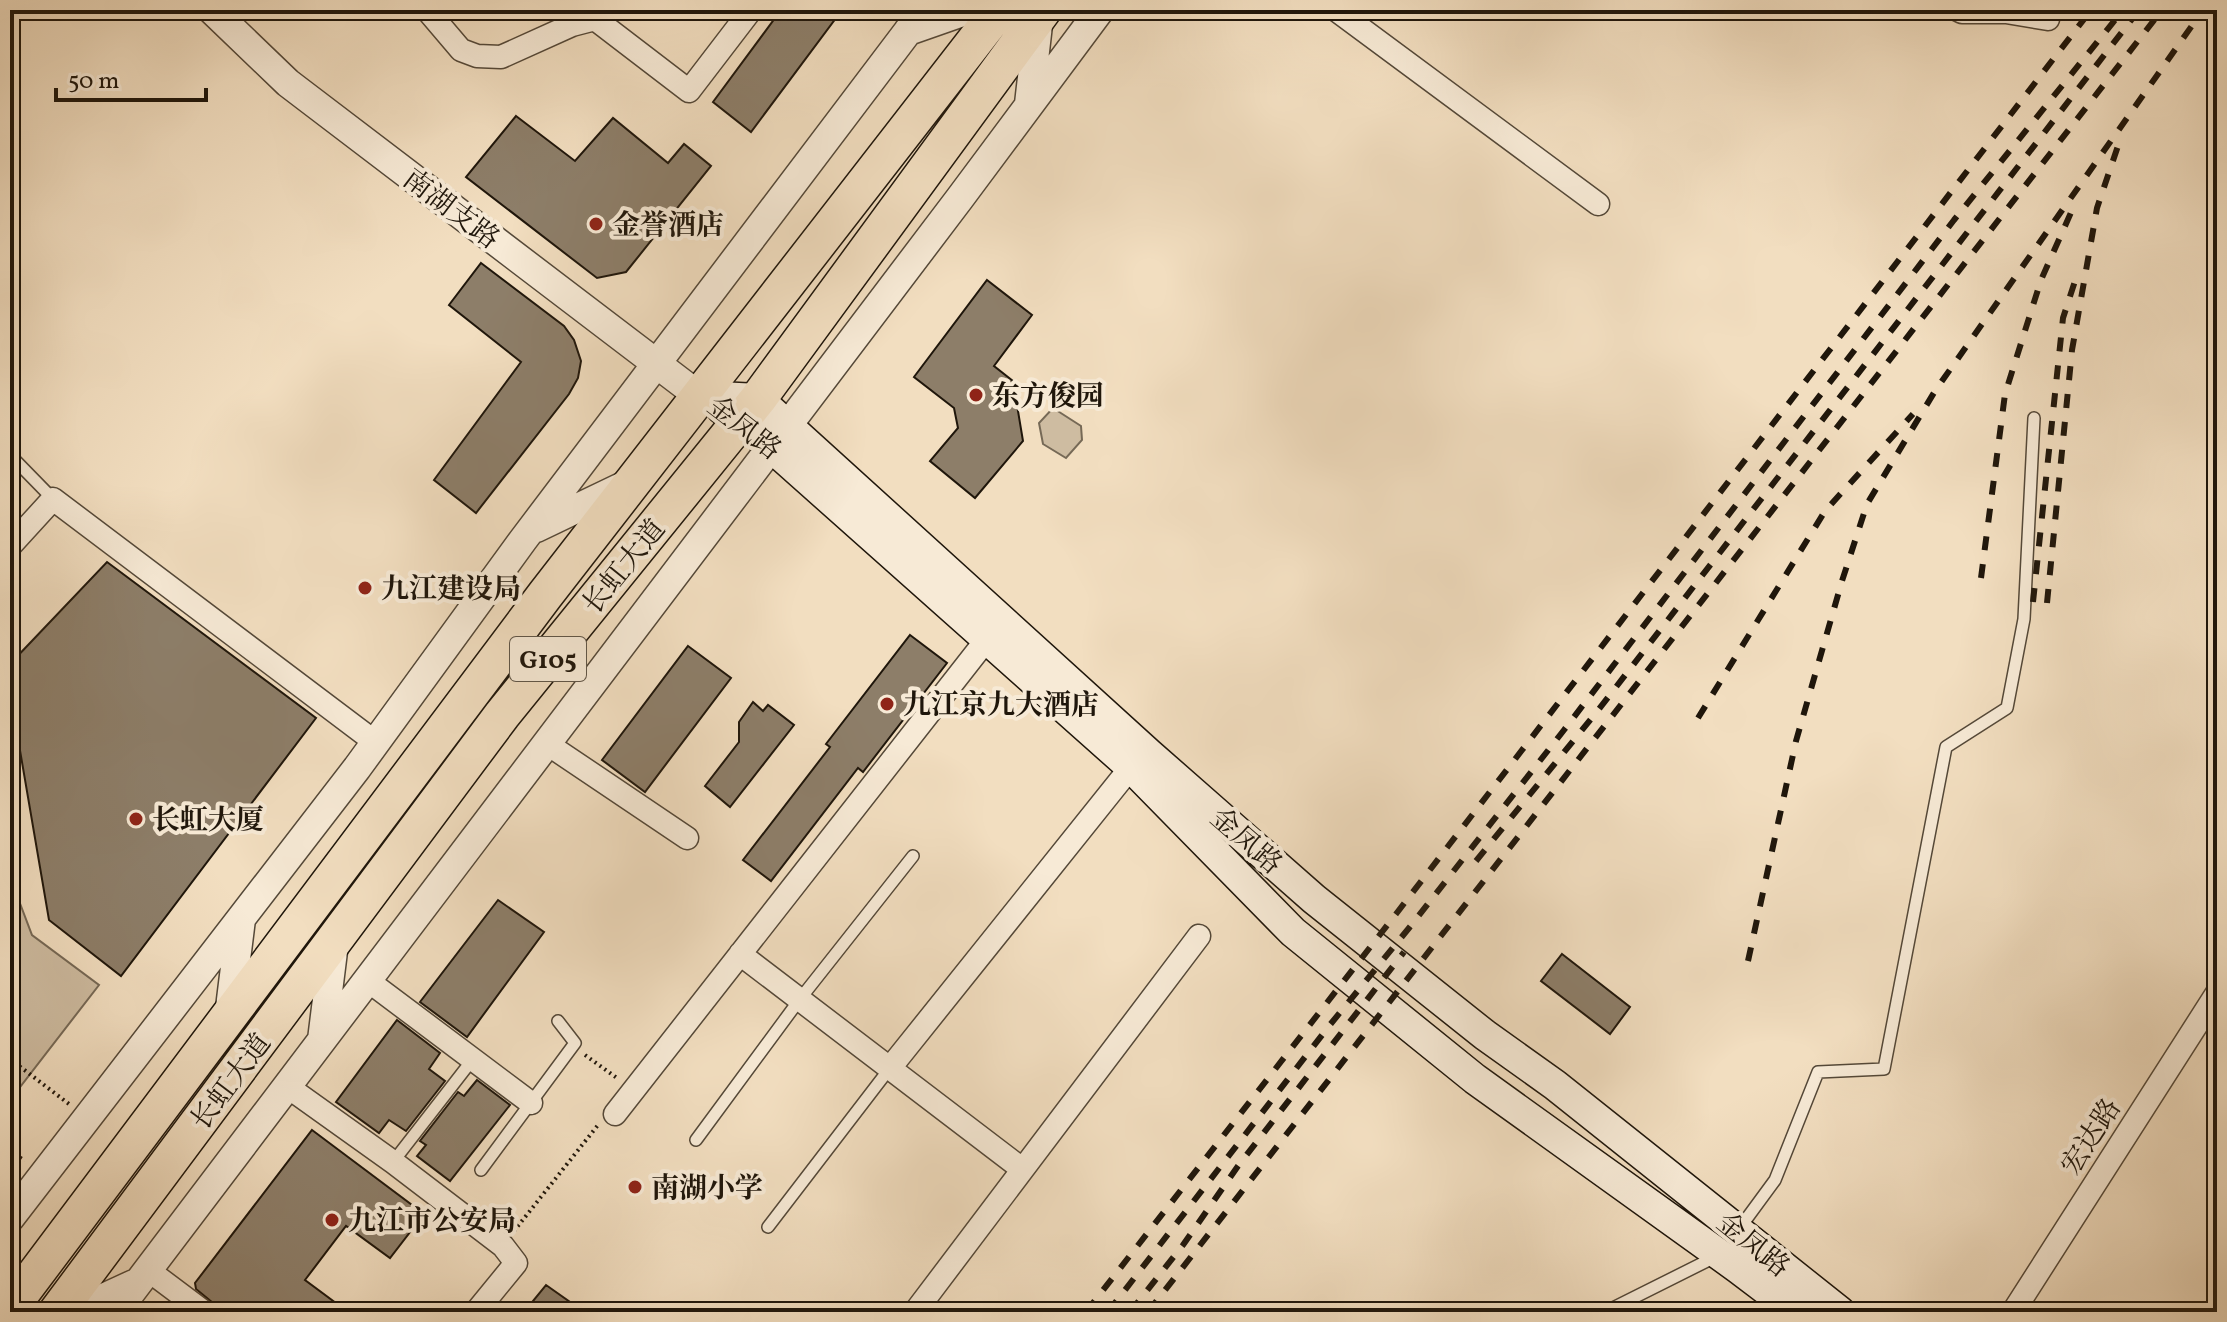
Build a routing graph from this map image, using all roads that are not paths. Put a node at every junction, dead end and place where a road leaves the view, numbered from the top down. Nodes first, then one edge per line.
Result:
1 (212, 10) edge
2 (427, 10) edge
3 (751, 10) edge
4 (968, 10) edge
5 (999, 10) edge
6 (1100, 10) edge
7 (1336, 10) edge
8 (1958, 10) edge
9 (1041, 13) edge
10 (587, 16) edge
11 (2048, 19) dead end
12 (916, 21) edge
13 (1029, 104) junction
14 (1598, 204) dead end
15 (657, 364) junction
16 (699, 396) junction
17 (750, 409) junction
18 (2034, 418) dead end
19 (779, 436) junction
20 (10, 455) edge
21 (633, 482) junction
22 (53, 499) junction
23 (530, 531) junction
24 (10, 546) edge
25 (987, 639) junction
26 (375, 742) junction
27 (546, 743) junction
28 (1131, 767) junction
29 (687, 838) dead end
30 (913, 856) dead end
31 (241, 918) junction
32 (1199, 936) dead end
33 (334, 943) junction
34 (740, 954) junction
35 (367, 980) junction
36 (2217, 993) edge
37 (800, 999) junction
38 (229, 1019) junction
39 (558, 1021) dead end
40 (322, 1041) junction
41 (473, 1059) junction
42 (890, 1068) junction
43 (288, 1087) junction
44 (531, 1103) junction
45 (607, 1118) road end
46 (696, 1140) dead end
47 (393, 1162) junction
48 (1022, 1169) junction
49 (481, 1170) dead end
50 (10, 1218) edge
51 (768, 1227) dead end
52 (1729, 1243) junction
53 (144, 1276) junction
54 (10, 1308) edge
55 (57, 1312) edge
56 (73, 1312) edge
57 (116, 1312) edge
58 (204, 1312) edge
59 (476, 1312) edge
60 (915, 1312) edge
61 (1605, 1312) edge
62 (1796, 1312) edge
63 (1840, 1312) edge
64 (2013, 1312) edge

1 - 15 street, 南湖支路
2 - 10 street
3 - 10 street
4 - 12 street
5 - 16 highway, 长虹大道 / G105
6 - 13 street
7 - 14 street
8 - 11 street
9 - 13 street
9 - 17 highway, 长虹大道 / G105
12 - 15 street
13 - 19 street
15 - 16 street, 南湖支路
15 - 23 street
16 - 17 main road, 金凤路
16 - 21 highway, 长虹大道 / G105
17 - 19 main road, 金凤路
17 - 33 highway, 长虹大道 / G105
18 - 52 lane
19 - 25 main road, 金凤路
19 - 27 street
19 - 52 main road, 金凤路
20 - 22 lane
21 - 23 street
21 - 38 highway, 长虹大道 / G105
22 - 24 street
22 - 26 street
23 - 26 street
25 - 28 main road, 金凤路
25 - 34 street
26 - 31 street
27 - 29 street
27 - 35 street
28 - 42 street
28 - 52 main road, 金凤路
30 - 37 lane
31 - 38 street
31 - 50 street
32 - 48 street
33 - 40 street
33 - 55 highway, 长虹大道 / G105
34 - 37 street
34 - 45 street
35 - 40 street
35 - 41 street
36 - 64 street, 宏达路
37 - 42 street
37 - 46 lane
38 - 54 highway, 长虹大道 / G105
39 - 44 lane
40 - 43 street
41 - 44 street
41 - 47 lane
42 - 48 street
42 - 51 lane
43 - 47 street
43 - 53 street
44 - 49 lane
47 - 59 street
48 - 60 street
52 - 61 lane
52 - 62 main road, 金凤路
52 - 63 main road, 金凤路
53 - 56 street
53 - 57 street
53 - 58 street

